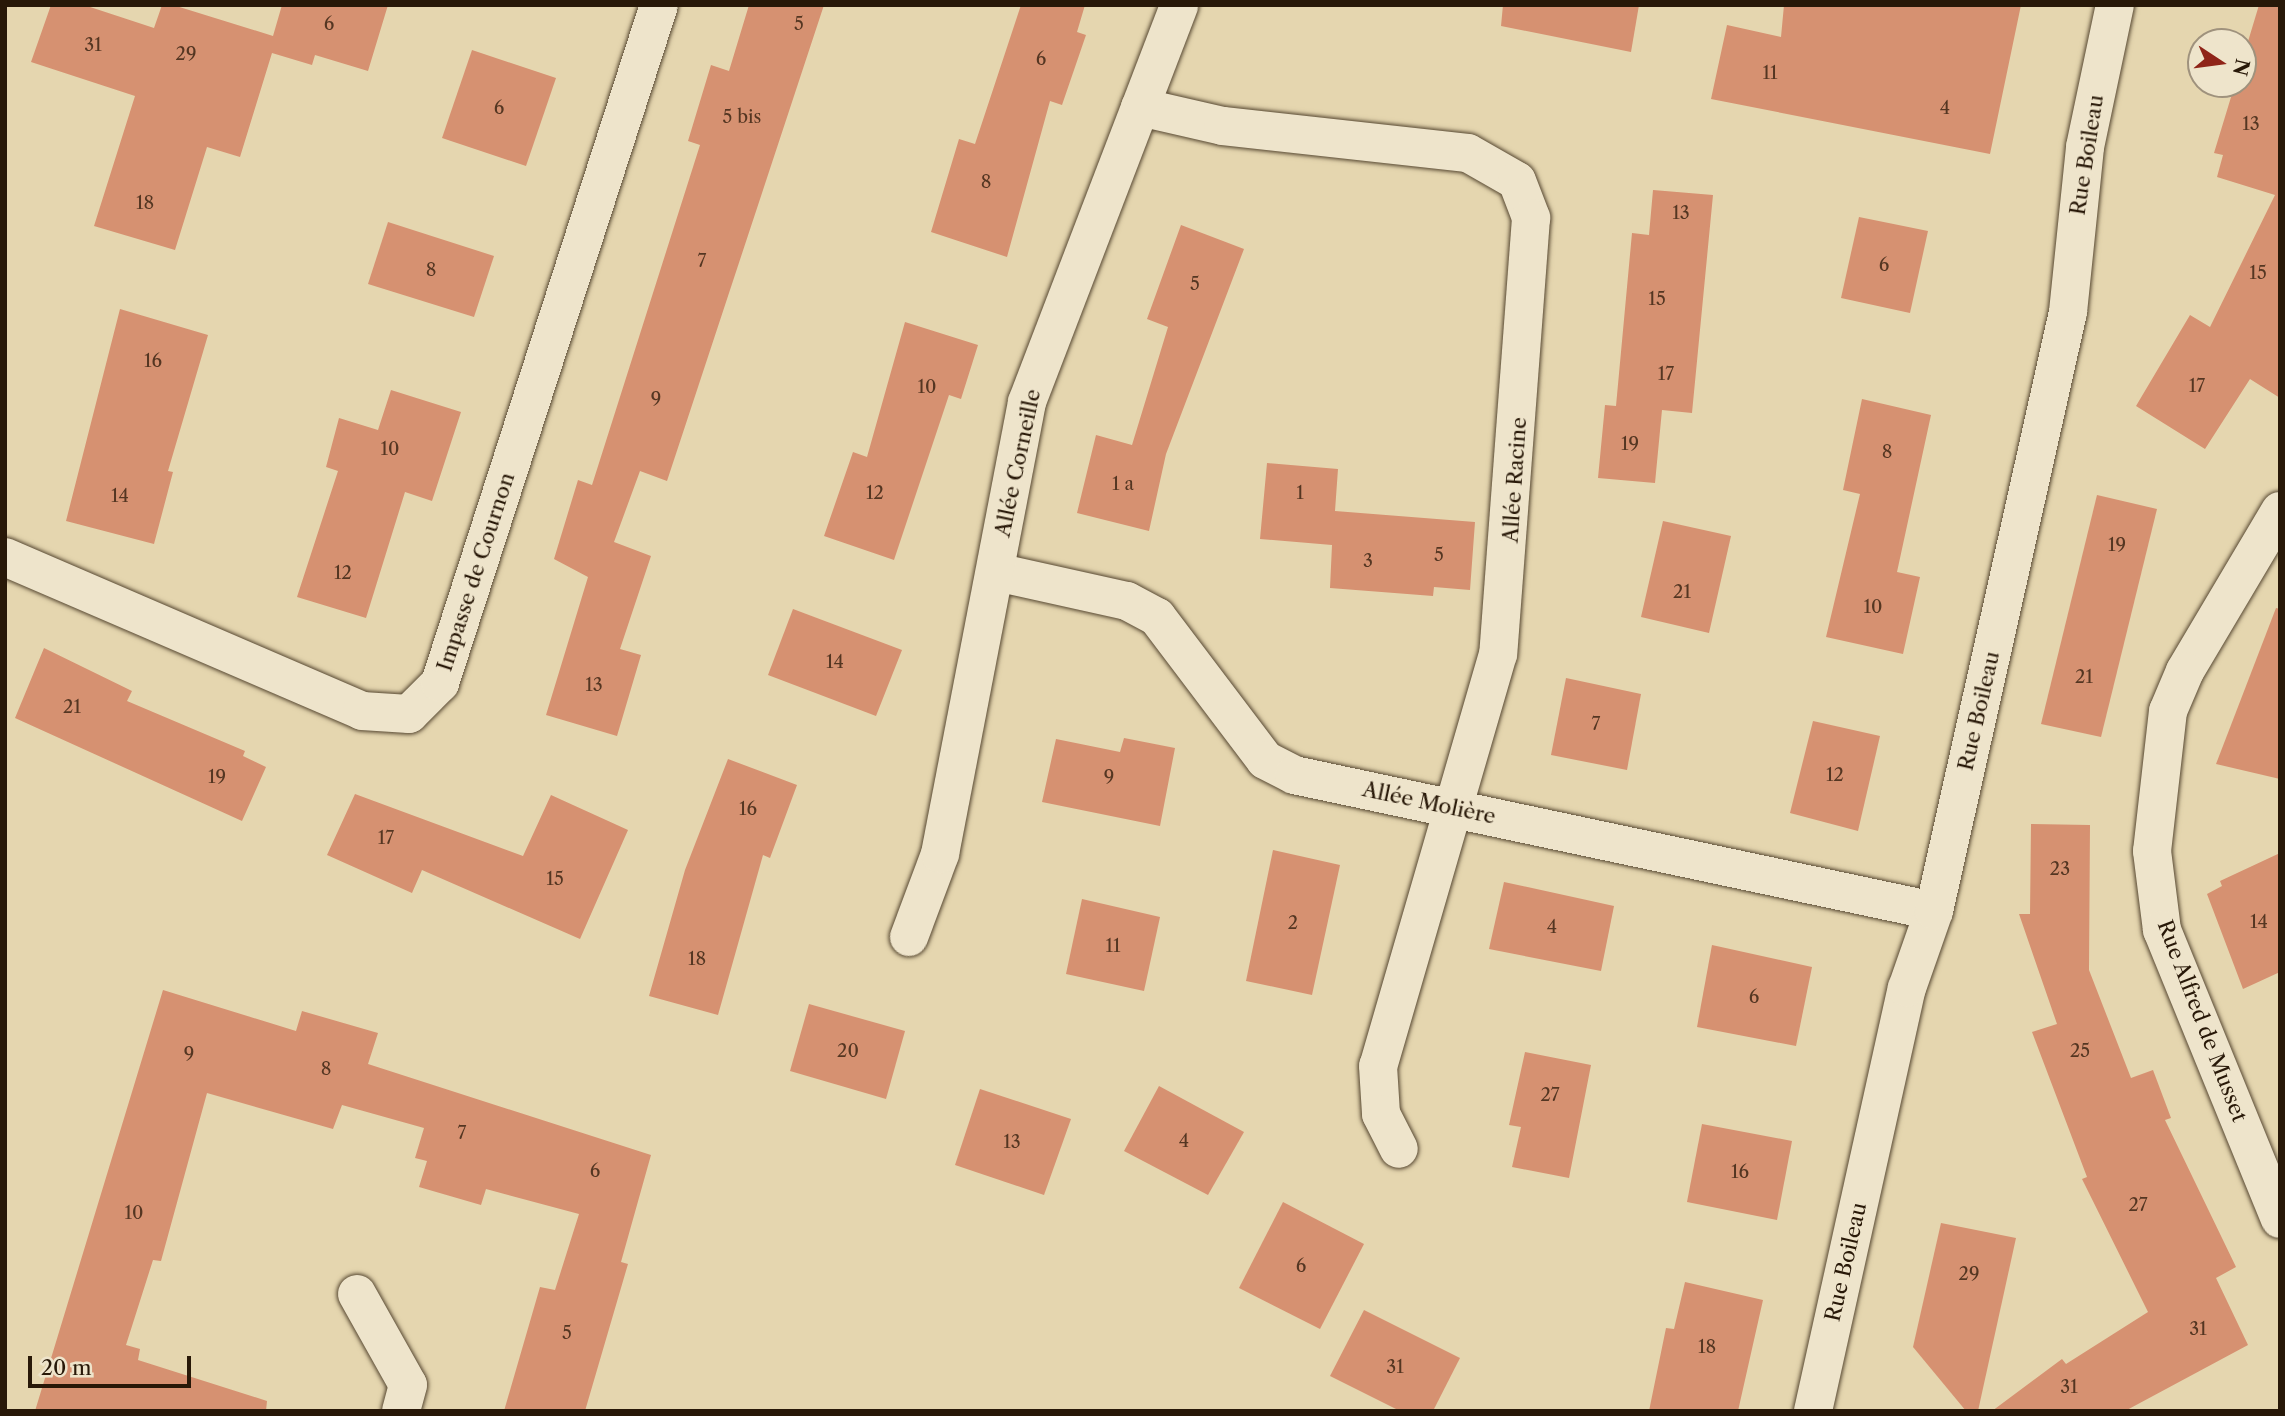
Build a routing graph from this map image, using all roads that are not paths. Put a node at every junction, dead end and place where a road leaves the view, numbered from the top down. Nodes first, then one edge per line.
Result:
1 (659, 5) edge
2 (1179, 5) edge
3 (2115, 5) edge
4 (1140, 107) junction
5 (2280, 511) edge
6 (5, 557) edge
7 (996, 572) junction
8 (1457, 808) junction
9 (1934, 911) junction
10 (909, 937) dead end
11 (1399, 1149) dead end
12 (2280, 1219) edge
13 (357, 1294) dead end
14 (401, 1411) edge
15 (1813, 1411) edge

1 - 6 street, Impasse de Cournon
2 - 4 street, Allée Corneille
3 - 9 street, Rue Boileau
4 - 7 street, Allée Corneille
4 - 8 street, Allée Racine
5 - 12 street, Rue Alfred de Musset
7 - 8 street, Allée Molière
7 - 10 street, Allée Corneille
8 - 9 street, Allée Molière
8 - 11 street, Allée Racine
9 - 15 street, Rue Boileau
13 - 14 street

